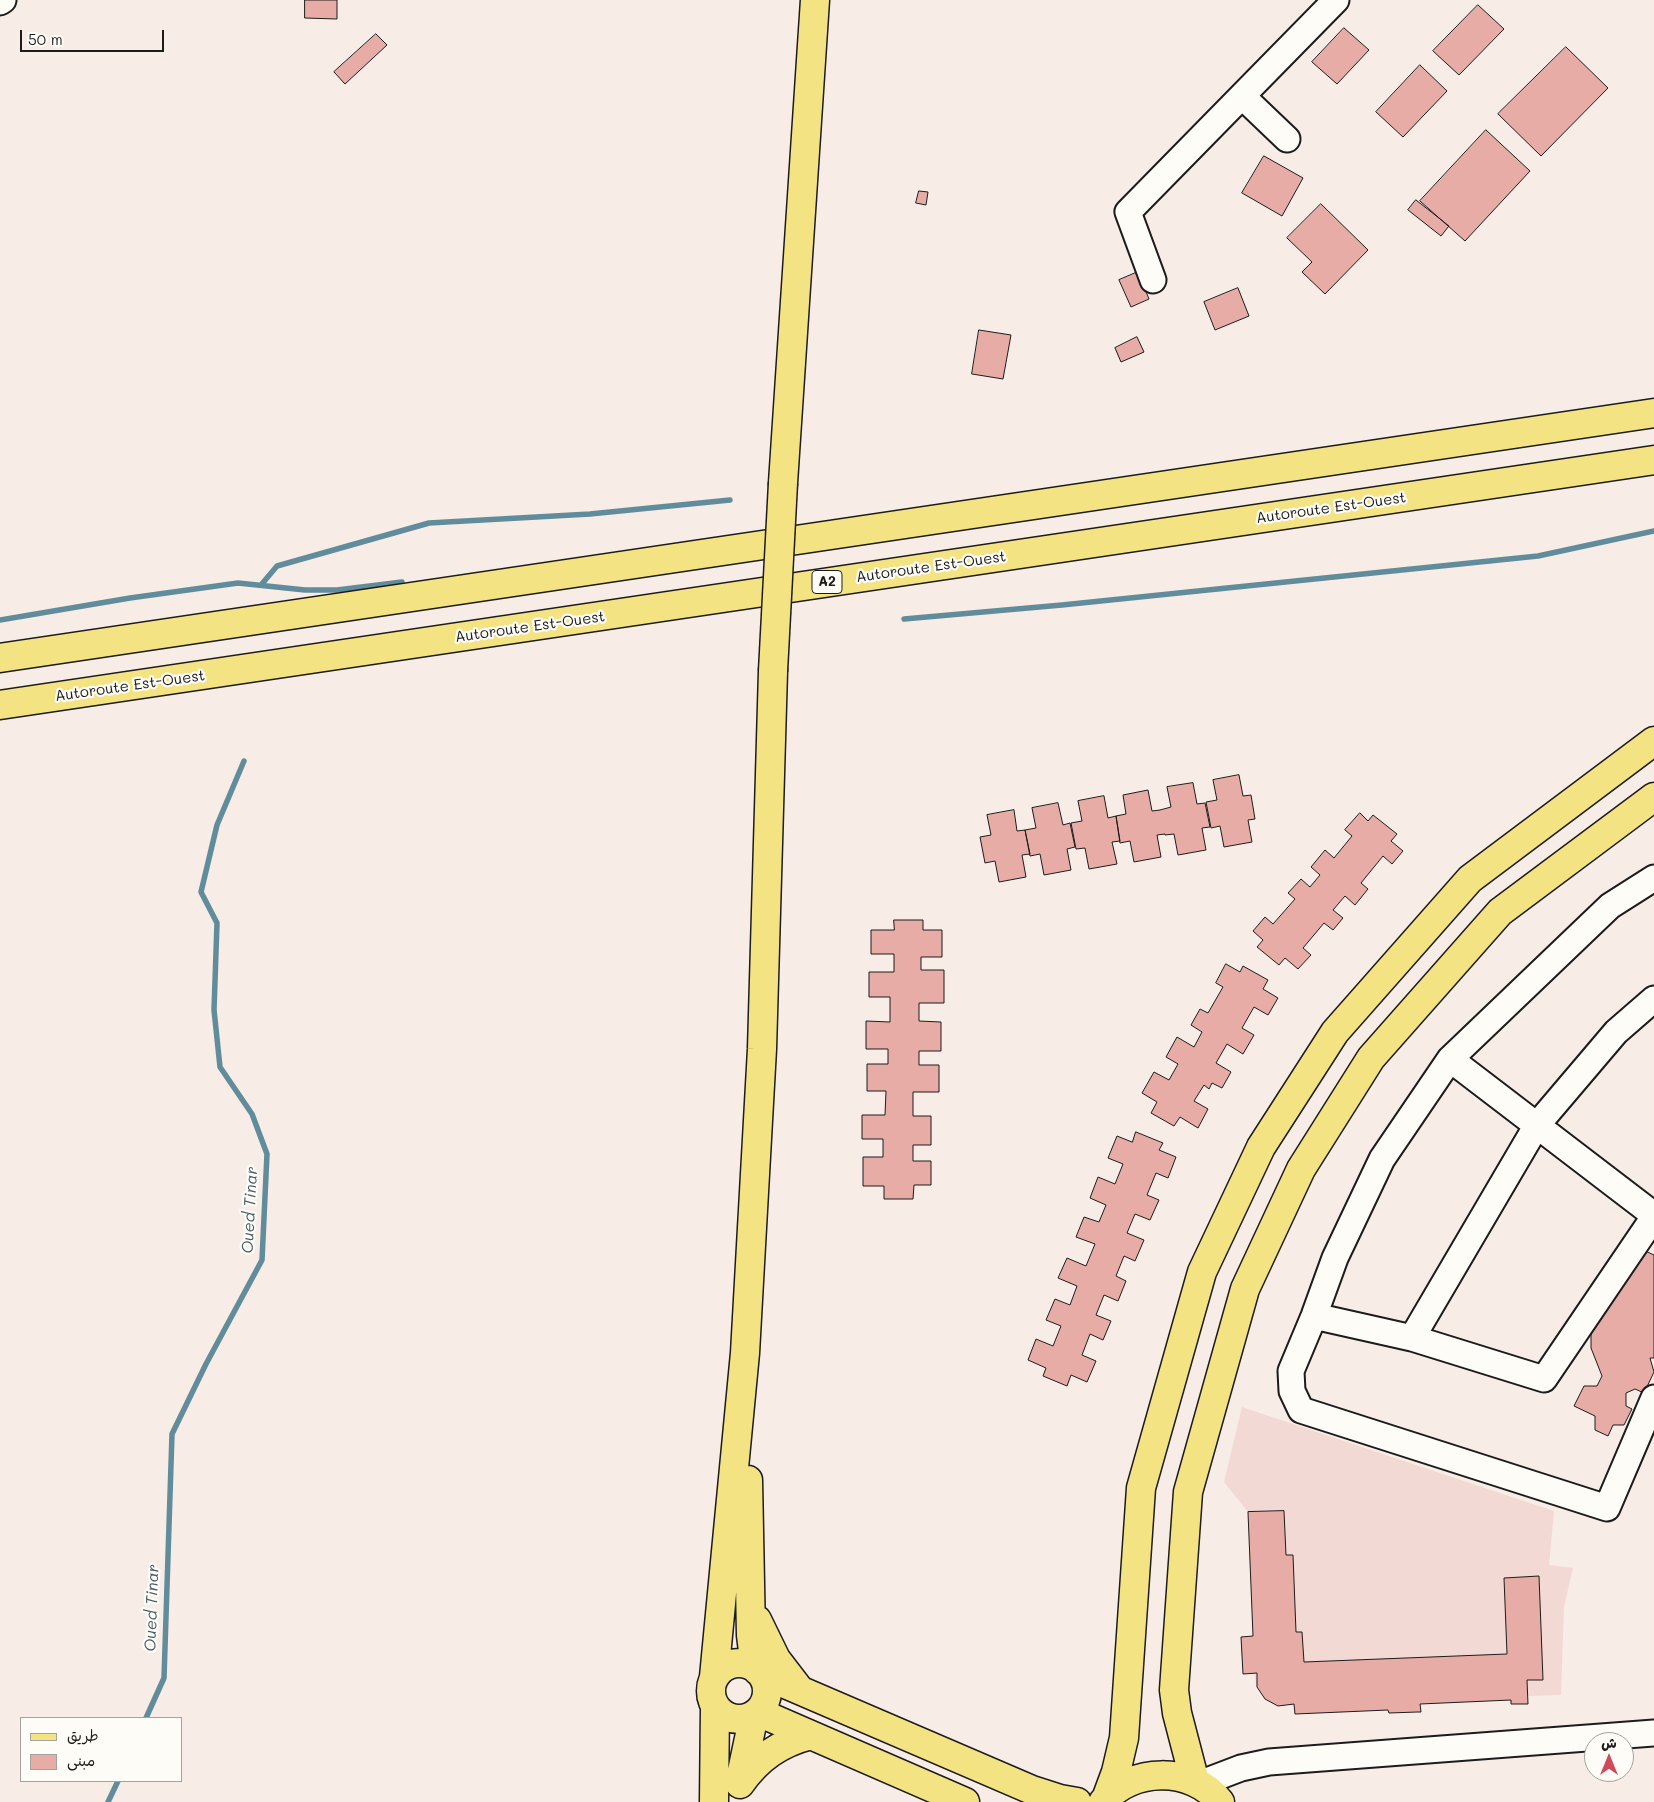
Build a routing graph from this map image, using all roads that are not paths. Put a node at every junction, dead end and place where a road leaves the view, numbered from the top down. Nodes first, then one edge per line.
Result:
1 (815, 0) edge
2 (1336, 0) edge
3 (1242, 96) junction
4 (1286, 139) dead end
5 (1153, 280) dead end
6 (1654, 413) edge
7 (1654, 460) edge
8 (0, 658) edge
9 (0, 705) edge
10 (1654, 741) edge
11 (1654, 797) edge
12 (1654, 878) edge
13 (1654, 999) edge
14 (1450, 1059) junction
15 (1537, 1126) junction
16 (1654, 1216) edge
17 (1314, 1316) junction
18 (1412, 1338) junction
19 (746, 1353) junction
20 (1654, 1398) edge
21 (751, 1602) junction
22 (760, 1672) junction
23 (714, 1677) junction
24 (802, 1692) junction
25 (715, 1707) junction
26 (756, 1714) junction
27 (1654, 1733) edge
28 (811, 1735) junction
29 (1197, 1783) junction
30 (738, 1793) edge
31 (1105, 1800) edge
32 (714, 1802) edge
33 (965, 1802) edge
34 (1077, 1802) edge
35 (1220, 1802) edge

1 - 19 main road, bridge
2 - 3 street
3 - 4 street
3 - 5 street
6 - 8 main road
7 - 9 main road, Autoroute Est-Ouest / A2
10 - 31 main road
11 - 29 main road
12 - 14 street
13 - 15 street
14 - 15 street
14 - 17 street
15 - 16 street
15 - 18 street
16 - 18 street
17 - 18 street
17 - 20 street
19 - 21 main road
19 - 23 main road
21 - 22 main road
21 - 24 main road
22 - 23 main road
22 - 24 main road
22 - 26 main road
23 - 25 main road
24 - 34 main road
25 - 26 main road
25 - 32 main road
26 - 28 main road
26 - 30 main road
27 - 29 street
28 - 30 main road
28 - 33 main road
29 - 31 main road
29 - 35 main road

